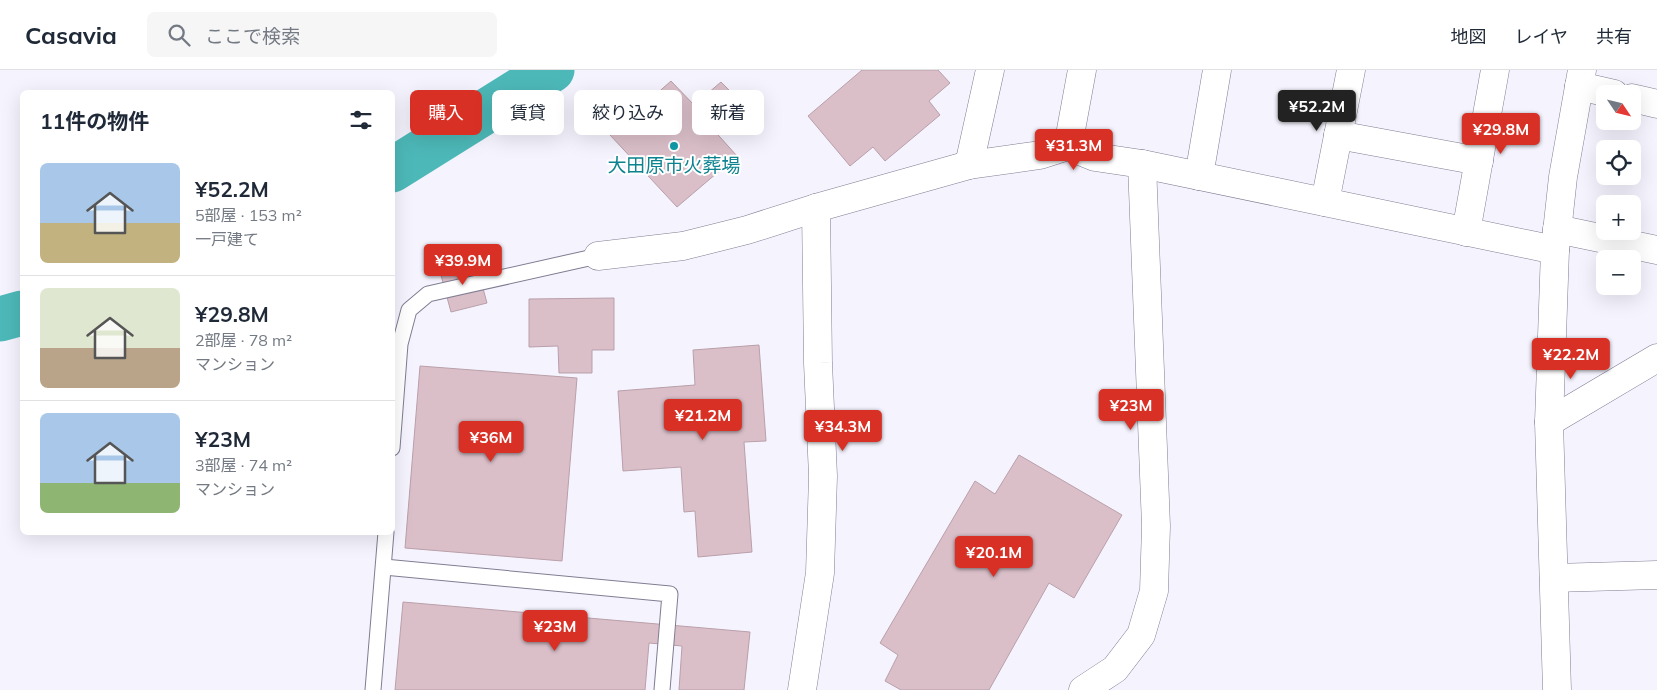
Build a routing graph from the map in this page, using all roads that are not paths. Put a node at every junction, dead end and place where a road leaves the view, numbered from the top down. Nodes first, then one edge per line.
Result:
1 (990, 70) edge
2 (1082, 70) edge
3 (1217, 70) edge
4 (1351, 70) edge
5 (1495, 70) edge
6 (1580, 78) edge
7 (1596, 86) edge
8 (1641, 100) edge
9 (1657, 104) edge
10 (1338, 135) junction
11 (1068, 146) junction
12 (1479, 160) junction
13 (1142, 164) junction
14 (969, 165) junction
15 (1199, 176) junction
16 (1325, 202) junction
17 (816, 208) junction
18 (1466, 232) junction
19 (1556, 240) junction
20 (1657, 250) edge
21 (598, 256) joint
22 (1657, 358) edge
23 (395, 409) edge
24 (1548, 422) junction
25 (386, 535) edge
26 (384, 567) junction
27 (1657, 575) edge
28 (1554, 578) junction
29 (373, 690) edge
30 (662, 690) edge
31 (802, 690) edge
32 (1083, 690) edge
33 (1557, 690) edge

1 - 14 street
2 - 11 street
3 - 15 street
4 - 10 street
5 - 12 street
6 - 7 street
6 - 19 street
8 - 9 street
10 - 12 street
10 - 16 street
11 - 13 street
11 - 14 street
12 - 18 street
13 - 15 street
13 - 32 street
14 - 17 street
15 - 16 street
16 - 18 street
17 - 21 street
17 - 31 street
18 - 19 street
19 - 20 street
19 - 24 street
21 - 23 lane
22 - 24 street
24 - 28 street
25 - 26 lane
26 - 29 lane
26 - 30 lane
27 - 28 street
28 - 33 street

